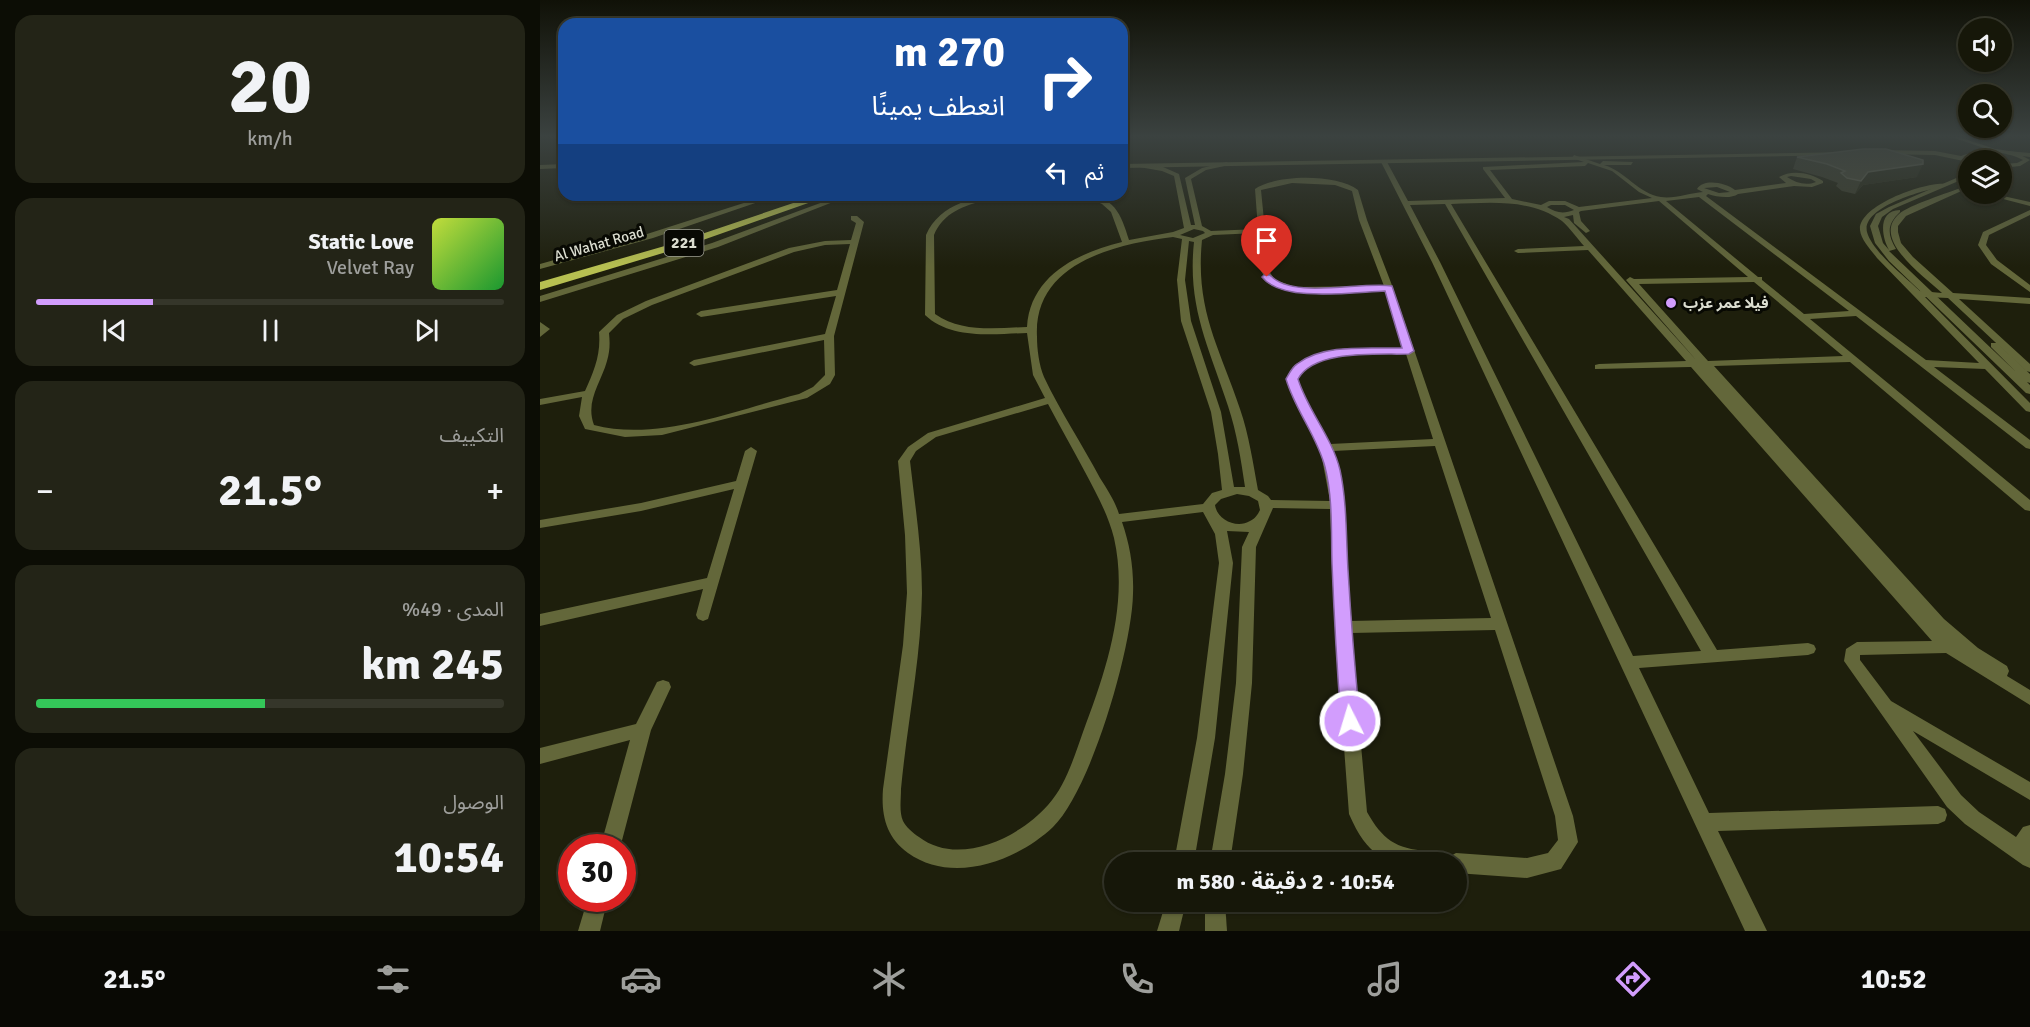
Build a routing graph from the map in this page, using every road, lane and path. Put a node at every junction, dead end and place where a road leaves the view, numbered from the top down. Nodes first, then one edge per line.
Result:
1 (1178, 180) edge
2 (1188, 180) edge
3 (1394, 180) edge
4 (1495, 180) edge
5 (1627, 180) edge
6 (1637, 180) edge
7 (1771, 180) edge
8 (1786, 180) edge
9 (1819, 180) edge
10 (1955, 180) edge
11 (1795, 184) junction
12 (1946, 184) junction
13 (1958, 185) edge
14 (1723, 186) junction
15 (1958, 189) edge
16 (1735, 192) junction
17 (1703, 193) junction
18 (1657, 198) junction
19 (1510, 200) junction
20 (2012, 200) edge
21 (757, 201) edge
22 (785, 201) edge
23 (818, 201) edge
24 (821, 201) edge
25 (980, 201) edge
26 (1101, 201) edge
27 (1447, 202) junction
28 (1406, 203) junction
29 (2030, 204) edge
30 (1576, 209) junction
31 (1547, 210) junction
32 (2030, 212) edge
33 (854, 218) dead end
34 (1198, 228) junction
35 (1260, 231) junction
36 (1210, 233) junction
37 (1183, 234) junction
38 (1198, 239) junction
39 (855, 243) junction
40 (1126, 243) junction
41 (1590, 248) junction
42 (1518, 251) dead end
43 (540, 267) edge
44 (540, 277) edge
45 (1759, 279) junction
46 (1632, 282) junction
47 (540, 286) edge
48 (1389, 288) junction
49 (2030, 290) edge
50 (842, 292) junction
51 (1937, 297) junction
52 (542, 299) edge
53 (2030, 303) edge
54 (1859, 313) junction
55 (701, 314) dead end
56 (1803, 317) junction
57 (540, 325) edge
58 (1032, 330) junction
59 (540, 334) edge
60 (829, 336) junction
61 (1409, 351) junction
62 (1854, 359) junction
63 (694, 363) dead end
64 (1922, 363) junction
65 (1700, 364) junction
66 (1988, 366) junction
67 (1599, 367) dead end
68 (2030, 369) edge
69 (2030, 380) edge
70 (2030, 392) edge
71 (589, 393) junction
72 (1050, 400) junction
73 (540, 402) edge
74 (2030, 409) edge
75 (1765, 436) junction
76 (1440, 442) junction
77 (2030, 446) edge
78 (1326, 448) junction
79 (751, 451) dead end
80 (742, 483) junction
81 (1228, 491) junction
82 (1252, 492) junction
83 (1267, 504) junction
84 (1336, 505) junction
85 (1209, 507) junction
86 (2030, 507) edge
87 (1115, 519) junction
88 (1260, 521) junction
89 (1217, 523) junction
90 (540, 524) edge
91 (712, 582) junction
92 (703, 615) dead end
93 (540, 620) edge
94 (1501, 624) junction
95 (1343, 627) junction
96 (1950, 648) junction
97 (1808, 649) dead end
98 (1712, 656) junction
99 (1628, 663) junction
100 (663, 687) dead end
101 (2030, 689) edge
102 (2030, 698) edge
103 (1882, 704) junction
104 (642, 730) junction
105 (540, 756) edge
106 (2030, 792) edge
107 (1938, 815) dead end
108 (1706, 822) junction
109 (614, 834) edge
110 (2026, 847) edge
111 (1186, 852) edge
112 (1222, 852) edge
113 (1390, 852) edge
114 (1467, 864) edge
115 (594, 912) edge
116 (1173, 912) edge
117 (1215, 912) edge
118 (589, 931) edge
119 (1168, 931) edge
120 (1216, 931) edge
121 (1756, 931) edge

1 - 37 street
2 - 34 street
3 - 28 street
4 - 19 street
5 - 18 street
6 - 18 street
7 - 14 street
8 - 11 street
9 - 11 street
10 - 12 street
11 - 16 street
12 - 13 street
12 - 51 street
14 - 16 street
14 - 17 street
15 - 51 street
16 - 17 street
17 - 18 street
17 - 54 street
18 - 30 street
18 - 45 street
19 - 27 street
19 - 31 street
20 - 29 street
21 - 43 street
22 - 44 highway, Al Wahat Road / 221
23 - 47 highway, Al Wahat Road / 221
24 - 52 street
25 - 58 street
26 - 40 street
27 - 28 street
27 - 98 street
28 - 99 street
30 - 31 street
30 - 31 street
30 - 46 street
31 - 41 street
32 - 49 street
33 - 39 street
34 - 36 street
34 - 37 street
35 - 36 street
35 - 48 street
35 - 48 street
36 - 38 street
37 - 38 street
37 - 40 street
37 - 81 street
38 - 82 street
39 - 50 street
39 - 71 street
40 - 58 street
41 - 42 street
41 - 65 street
45 - 46 street
45 - 56 street
46 - 65 street
48 - 61 street
50 - 55 street
50 - 60 street
51 - 53 street
51 - 66 street
51 - 68 street
51 - 69 street
51 - 70 street
54 - 56 street
54 - 64 street
56 - 62 street
57 - 59 street
58 - 72 street
60 - 63 street
60 - 71 street
61 - 76 street
61 - 78 street
62 - 65 street
62 - 86 street
64 - 66 street
64 - 77 street
65 - 67 street
65 - 75 street
66 - 74 street
71 - 73 street
72 - 87 street
72 - 87 street
75 - 96 street
75 - 101 street
76 - 78 street
76 - 94 street
78 - 84 street
79 - 80 street
80 - 90 street
80 - 91 street
81 - 82 street
81 - 85 street
82 - 83 street
83 - 84 street
83 - 88 street
84 - 95 street
85 - 87 street
85 - 89 street
88 - 89 street
88 - 112 street
89 - 111 street
91 - 92 street
91 - 93 street
94 - 95 street
94 - 114 street
95 - 113 street
96 - 102 street
96 - 103 street
97 - 98 street
98 - 99 street
99 - 108 street
100 - 104 street
103 - 106 street
103 - 110 street
104 - 105 street
104 - 109 street
107 - 108 street
108 - 121 street
115 - 118 street
116 - 119 street
117 - 120 street

